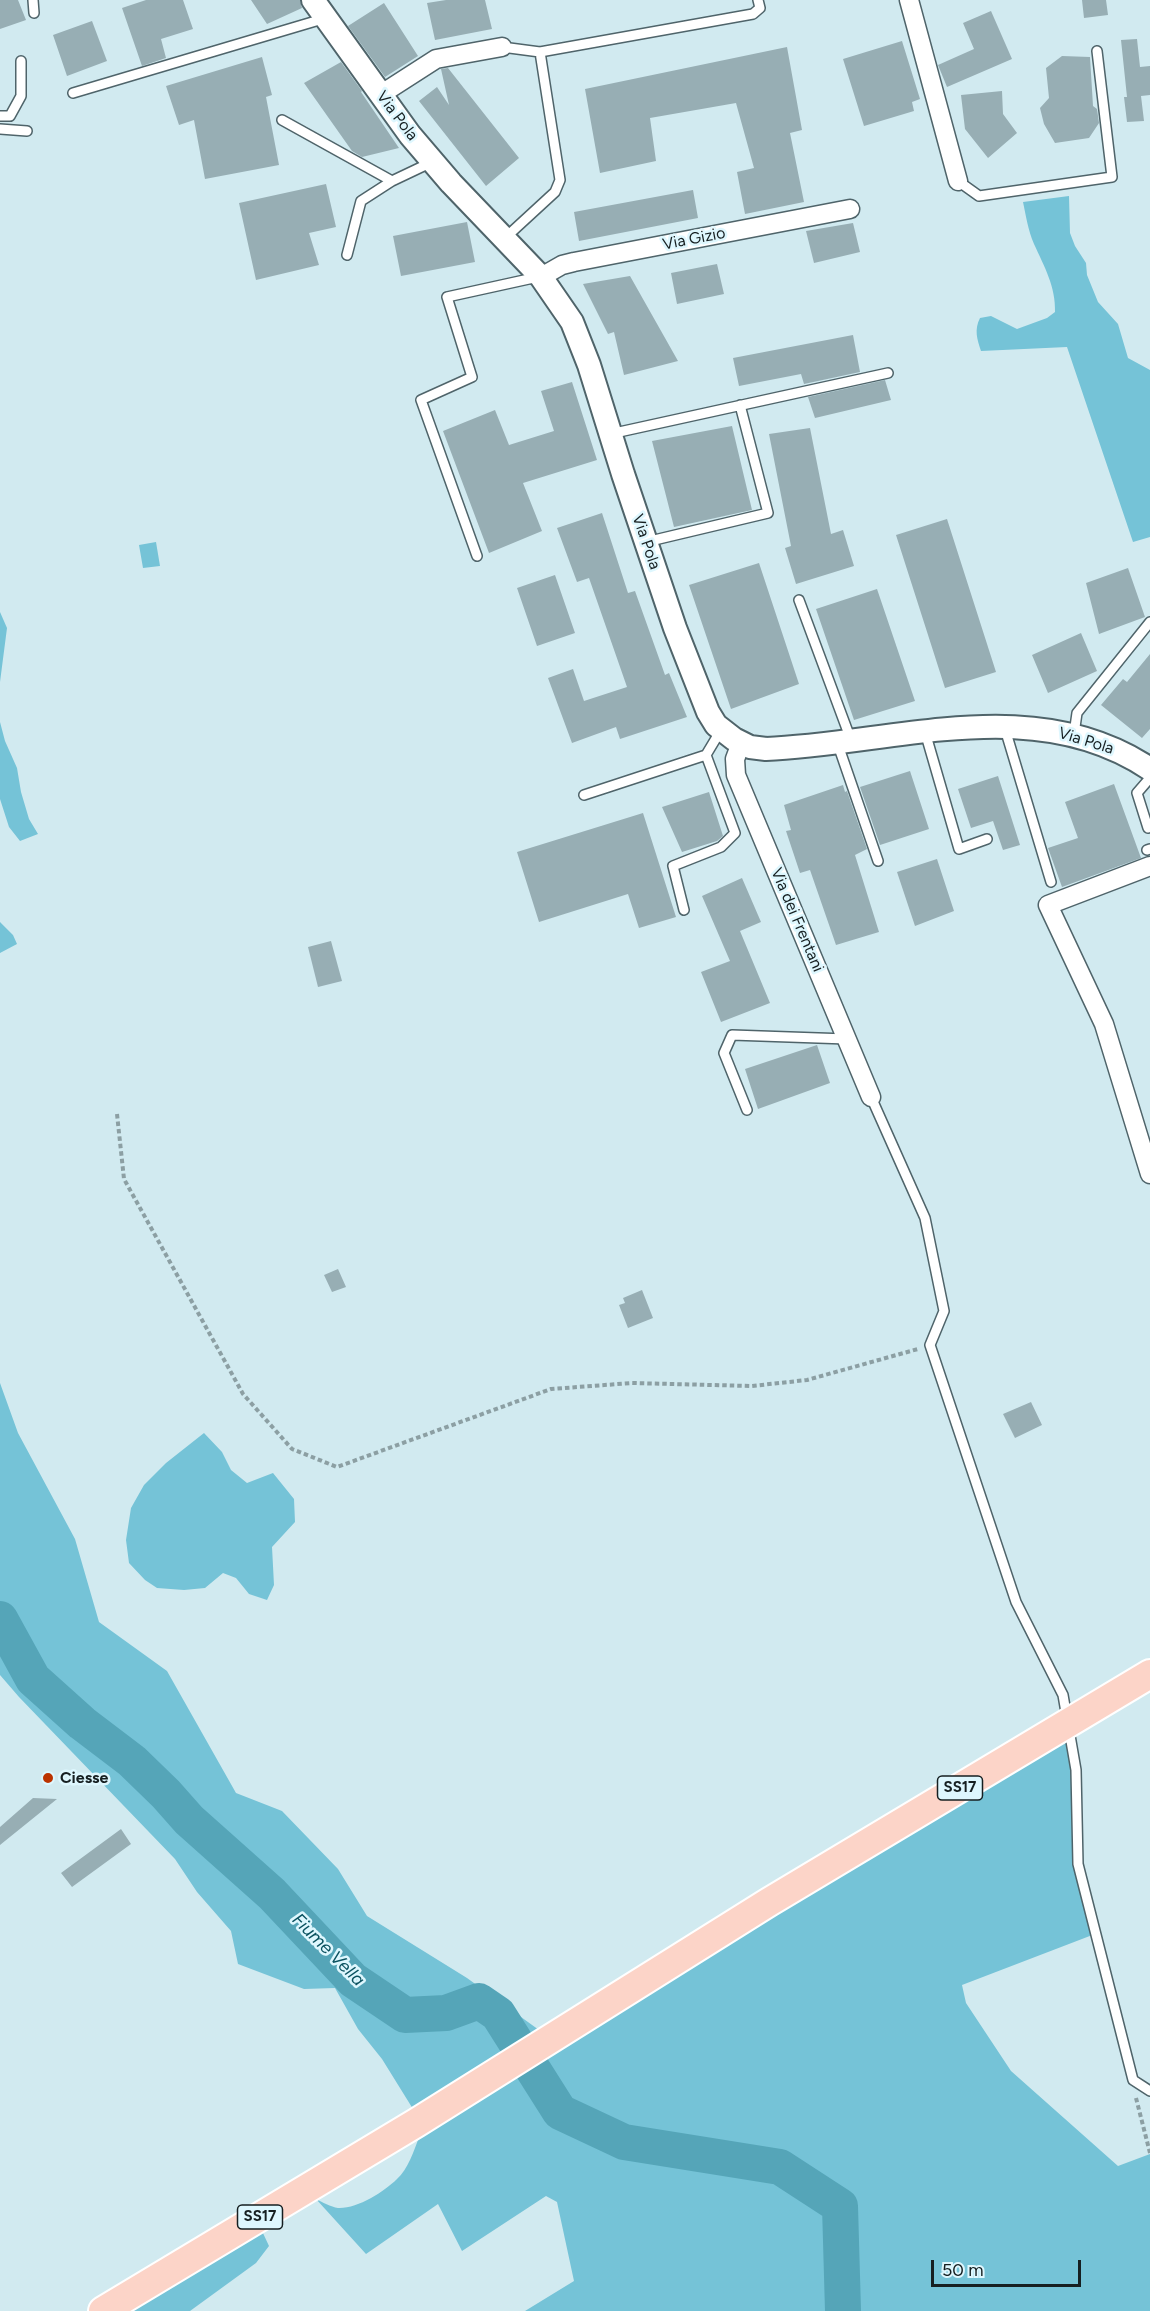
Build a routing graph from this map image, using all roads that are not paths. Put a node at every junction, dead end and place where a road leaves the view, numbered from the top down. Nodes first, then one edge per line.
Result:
1 (33, 0) edge
2 (758, 0) edge
3 (909, 0) edge
4 (319, 9) edge
5 (34, 14) dead end
6 (502, 47) joint
7 (1097, 51) dead end
8 (540, 52) junction
9 (21, 61) dead end
10 (73, 93) dead end
11 (380, 95) junction
12 (0, 116) edge
13 (282, 120) dead end
14 (0, 129) edge
15 (27, 130) dead end
16 (432, 162) junction
17 (392, 181) junction
18 (958, 181) joint
19 (850, 209) dead end
20 (505, 238) junction
21 (347, 255) dead end
22 (541, 277) junction
23 (888, 373) dead end
24 (740, 405) junction
25 (610, 434) junction
26 (646, 542) junction
27 (477, 556) dead end
28 (799, 600) dead end
29 (1150, 622) edge
30 (1005, 726) junction
31 (721, 730) junction
32 (925, 732) junction
33 (1074, 734) junction
34 (844, 741) junction
35 (741, 743) junction
36 (706, 755) junction
37 (1150, 769) edge
38 (1150, 778) edge
39 (584, 795) dead end
40 (1150, 827) edge
41 (987, 839) dead end
42 (1149, 855) edge
43 (878, 861) dead end
44 (1051, 882) dead end
45 (684, 910) dead end
46 (847, 1039) junction
47 (871, 1096) joint
48 (747, 1110) dead end
49 (1150, 1174) edge
50 (1150, 1674) edge
51 (1069, 1723) junction
52 (1150, 2091) edge
53 (103, 2311) edge

1 - 5 lane
2 - 8 lane
3 - 18 street
4 - 10 lane
4 - 11 street, Via Pola
6 - 8 lane
6 - 11 street
7 - 18 lane
8 - 20 lane
9 - 12 lane
11 - 16 street, Via Pola
13 - 17 lane
14 - 15 lane
16 - 17 lane
16 - 20 street, Via Pola
17 - 21 lane
19 - 22 street, Via Gizio
20 - 22 street, Via Pola
22 - 25 street, Via Pola
22 - 27 lane
23 - 24 lane
24 - 25 lane
24 - 26 lane
25 - 26 street, Via Pola
26 - 31 street, Via Pola
28 - 34 lane
29 - 33 lane
30 - 32 street, Via Pola
30 - 33 street, Via Pola
30 - 44 lane
31 - 35 street, Via Pola
31 - 36 lane
32 - 34 street, Via Pola
32 - 41 lane
33 - 37 street, Via Pola
34 - 35 street, Via Pola
34 - 43 lane
35 - 46 street, Via dei Frentani
36 - 39 lane
36 - 45 lane
38 - 40 lane
42 - 49 street
46 - 47 street, Via dei Frentani
46 - 48 lane
47 - 51 lane
50 - 51 main road, SS17
51 - 52 lane
51 - 53 main road, SS17

